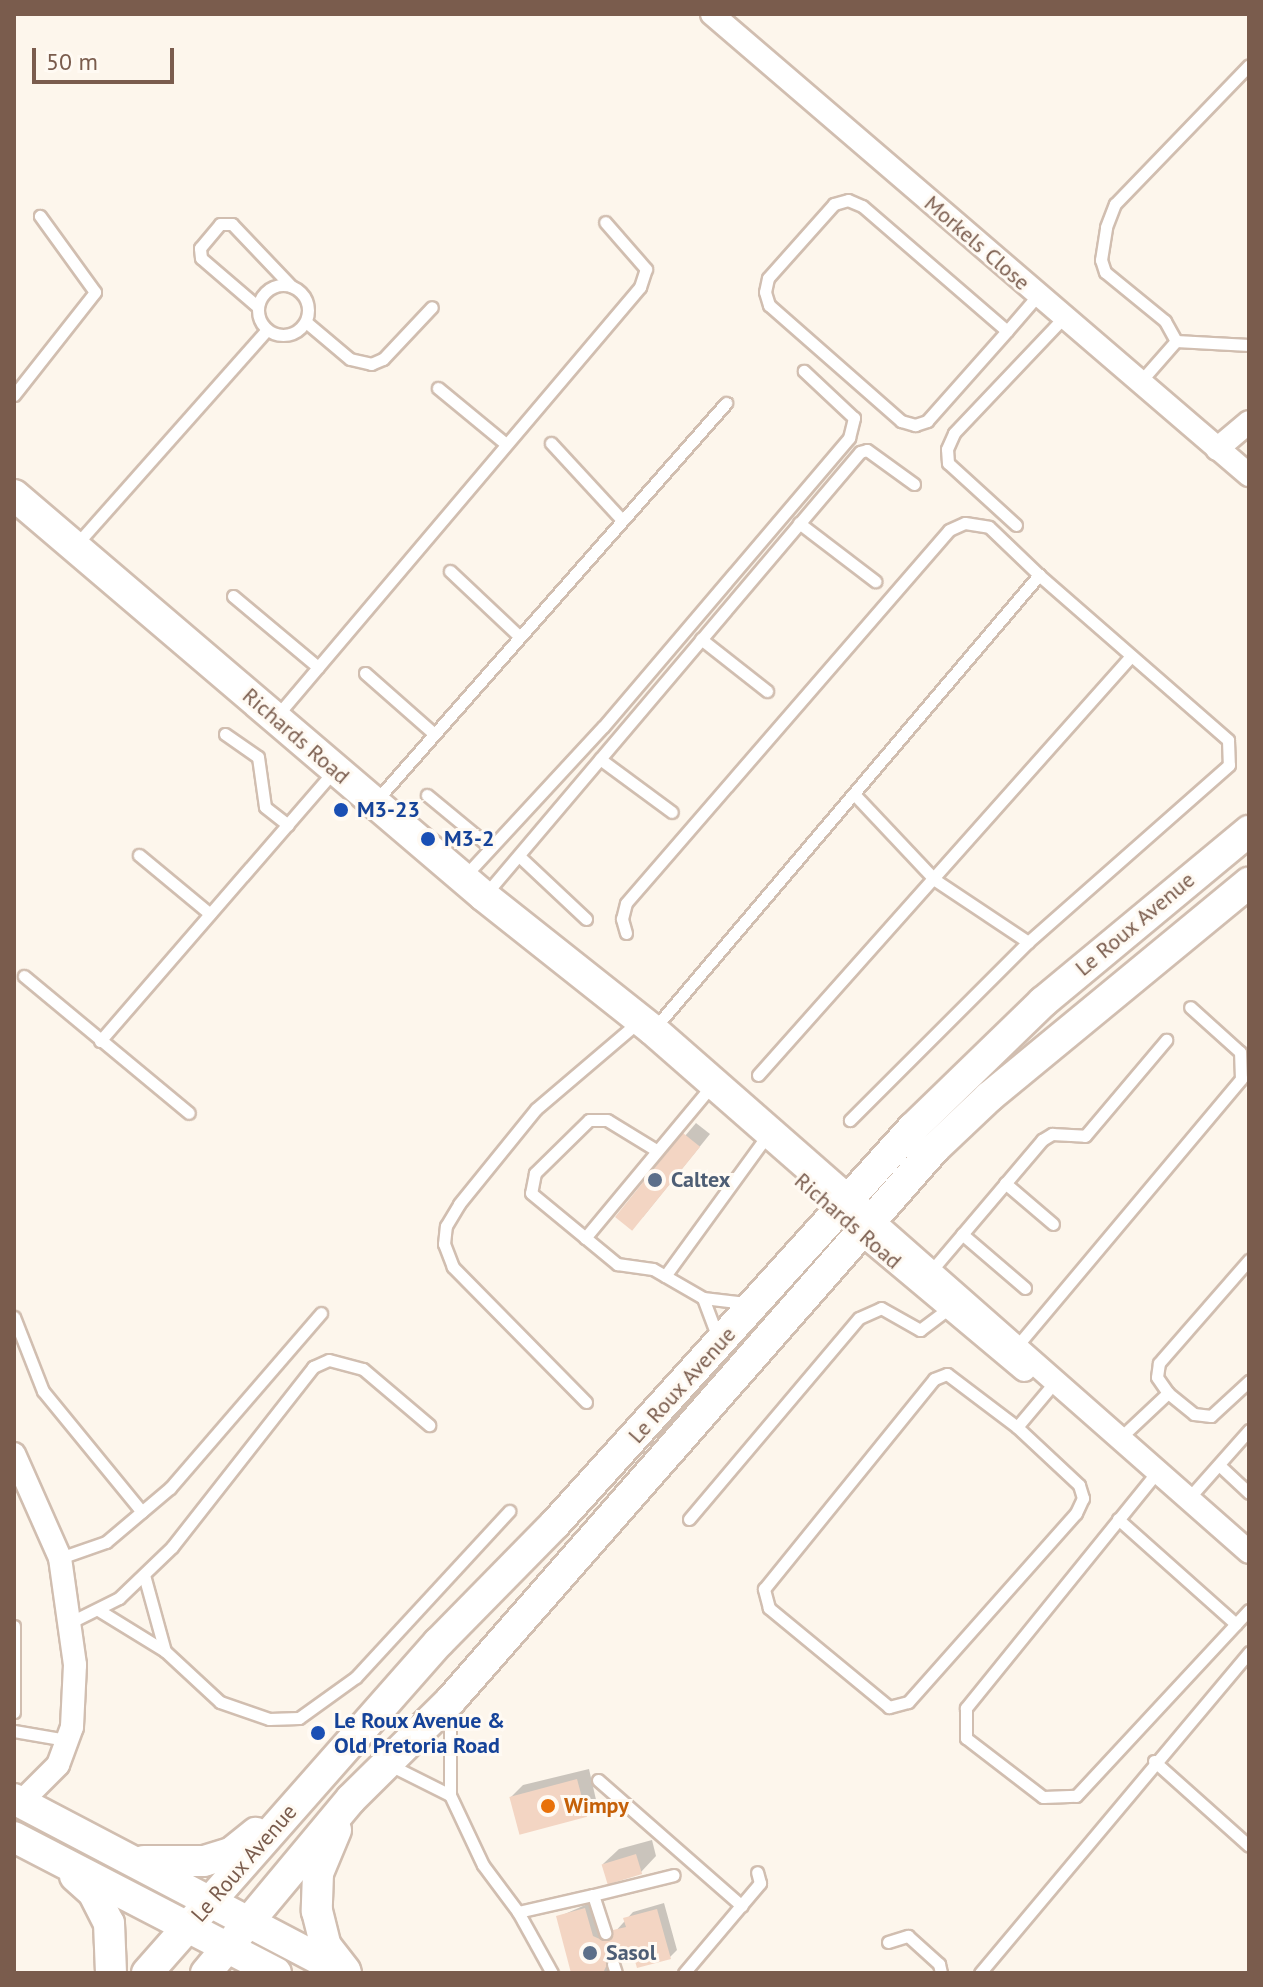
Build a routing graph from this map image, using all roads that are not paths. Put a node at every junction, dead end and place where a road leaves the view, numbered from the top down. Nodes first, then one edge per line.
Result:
1 (712, 14) edge
2 (1249, 65) edge
3 (40, 216) dead end
4 (605, 222) dead end
5 (291, 286) junction
6 (1038, 295) junction
7 (258, 307) junction
8 (432, 307) dead end
9 (1064, 317) junction
10 (306, 322) junction
11 (267, 330) junction
12 (1007, 331) junction
13 (1176, 341) junction
14 (1249, 345) edge
15 (804, 371) dead end
16 (1140, 383) junction
17 (438, 388) dead end
18 (14, 395) edge
19 (726, 403) dead end
20 (1249, 422) edge
21 (551, 443) dead end
22 (506, 444) junction
23 (1217, 449) junction
24 (1247, 477) edge
25 (914, 484) dead end
26 (21, 506) edge
27 (622, 520) junction
28 (799, 523) junction
29 (1016, 525) dead end
30 (75, 546) junction
31 (450, 571) dead end
32 (1039, 575) junction
33 (875, 581) dead end
34 (233, 596) dead end
35 (519, 636) junction
36 (701, 639) junction
37 (1131, 656) junction
38 (318, 667) junction
39 (365, 673) dead end
40 (767, 691) dead end
41 (274, 718) junction
42 (433, 733) junction
43 (225, 734) dead end
44 (600, 759) junction
45 (335, 770) junction
46 (854, 794) junction
47 (427, 795) dead end
48 (374, 803) junction
49 (672, 812) dead end
50 (288, 825) junction
51 (1249, 831) edge
52 (490, 847) junction
53 (139, 855) dead end
54 (519, 856) junction
55 (935, 880) junction
56 (1249, 883) edge
57 (473, 888) junction
58 (210, 914) junction
59 (586, 919) dead end
60 (626, 933) dead end
61 (1028, 942) junction
62 (24, 976) dead end
63 (1190, 1007) dead end
64 (642, 1030) junction
65 (1166, 1040) dead end
66 (100, 1041) junction
67 (758, 1075) dead end
68 (708, 1090) junction
69 (189, 1113) dead end
70 (850, 1120) dead end
71 (761, 1144) junction
72 (656, 1150) junction
73 (1005, 1183) junction
74 (840, 1206) junction
75 (1053, 1224) dead end
76 (867, 1227) junction
77 (962, 1234) junction
78 (585, 1238) junction
79 (1249, 1260) edge
80 (931, 1271) junction
81 (665, 1276) junction
82 (1025, 1288) dead end
83 (703, 1298) junction
84 (756, 1302) junction
85 (949, 1308) junction
86 (321, 1313) dead end
87 (14, 1317) edge
88 (720, 1345) junction
89 (1017, 1346) junction
90 (1249, 1381) edge
91 (1048, 1390) junction
92 (1168, 1393) junction
93 (586, 1402) dead end
94 (429, 1425) dead end
95 (1017, 1427) junction
96 (1249, 1430) edge
97 (1126, 1444) junction
98 (14, 1454) edge
99 (1219, 1465) junction
100 (1157, 1472) junction
101 (1249, 1493) edge
102 (1188, 1499) junction
103 (509, 1511) dead end
104 (142, 1512) junction
105 (689, 1519) dead end
106 (1118, 1519) junction
107 (1249, 1552) edge
108 (60, 1558) junction
109 (144, 1575) junction
110 (1249, 1610) edge
111 (100, 1611) junction
112 (71, 1622) junction
113 (1236, 1624) junction
114 (14, 1626) edge
115 (165, 1651) junction
116 (1249, 1652) edge
117 (451, 1700) junction
118 (14, 1712) edge
119 (14, 1731) edge
120 (66, 1740) junction
121 (1154, 1761) junction
122 (388, 1764) junction
123 (598, 1780) dead end
124 (450, 1795) junction
125 (351, 1799) junction
126 (17, 1801) edge
127 (285, 1816) junction
128 (14, 1837) edge
129 (88, 1839) junction
130 (1249, 1846) edge
131 (56, 1859) junction
132 (757, 1872) dead end
133 (674, 1875) dead end
134 (593, 1895) junction
135 (210, 1902) junction
136 (742, 1906) junction
137 (518, 1912) junction
138 (247, 1921) junction
139 (186, 1928) junction
140 (605, 1933) dead end
141 (888, 1942) dead end
142 (225, 1948) junction
143 (111, 1973) edge
144 (147, 1973) edge
145 (206, 1973) edge
146 (276, 1973) edge
147 (347, 1973) edge
148 (552, 1973) edge
149 (684, 1973) edge
150 (941, 1973) edge
151 (980, 1973) edge

1 - 6 street, Morkels Close
2 - 13 lane
3 - 18 lane
4 - 22 lane
5 - 7 lane
5 - 7 lane
5 - 10 lane
6 - 9 street, Morkels Close
6 - 12 lane
7 - 11 lane
8 - 10 lane
9 - 16 street, Morkels Close
9 - 29 lane
10 - 11 lane
11 - 30 lane
12 - 12 lane
13 - 14 lane
13 - 16 lane
15 - 52 lane
16 - 23 street, Morkels Close
17 - 22 lane
19 - 27 lane
20 - 23 street
21 - 27 lane
22 - 38 lane
23 - 24 street, Morkels Close
25 - 28 lane
26 - 30 main road, Richards Road
27 - 35 lane
28 - 33 lane
28 - 36 lane
30 - 41 main road, Richards Road
31 - 35 lane
32 - 37 lane
32 - 46 lane
32 - 60 lane
34 - 38 lane
35 - 42 lane
36 - 40 lane
36 - 44 lane
37 - 55 lane
37 - 61 lane
38 - 41 lane
39 - 42 lane
41 - 45 main road, Richards Road
42 - 48 lane
43 - 50 lane
44 - 49 lane
44 - 54 lane
45 - 48 main road, Richards Road
45 - 50 lane
46 - 55 lane
46 - 64 lane
47 - 52 lane
48 - 57 main road, Richards Road
50 - 58 lane
51 - 74 main road, Le Roux Avenue
52 - 57 lane
53 - 58 lane
54 - 57 lane
54 - 59 lane
55 - 61 lane
55 - 67 lane
56 - 76 main road, Le Roux Avenue
57 - 64 main road, Richards Road
58 - 66 lane
61 - 70 lane
62 - 66 lane
63 - 89 lane
64 - 68 main road, Richards Road
64 - 93 lane
65 - 73 lane
66 - 69 lane
68 - 71 main road, Richards Road
68 - 72 lane
68 - 74 main road, Richards Road
71 - 74 main road, Richards Road
71 - 81 lane
72 - 78 lane
72 - 78 lane
73 - 75 lane
73 - 77 lane
74 - 76 main road, Richards Road
74 - 84 main road, Le Roux Avenue
76 - 80 street, Richards Road
76 - 85 street, Richards Road
76 - 117 main road, Le Roux Avenue
77 - 80 lane
77 - 82 lane
78 - 81 lane
79 - 92 lane
80 - 89 street, Richards Road
81 - 83 lane
83 - 84 lane
83 - 88 lane
84 - 88 main road, Le Roux Avenue
85 - 91 street, Richards Road
85 - 105 lane
86 - 104 lane
87 - 104 lane
88 - 127 main road, Le Roux Avenue
89 - 97 street, Richards Road
90 - 92 lane
91 - 95 lane
91 - 97 street, Richards Road
92 - 97 lane
94 - 109 lane
95 - 95 lane
96 - 99 lane
97 - 100 street, Richards Road
98 - 108 street
99 - 101 lane
99 - 102 lane
100 - 102 street, Richards Road
100 - 106 lane
102 - 107 street, Richards Road
103 - 115 lane
104 - 108 lane
106 - 113 lane
106 - 113 lane
108 - 112 street
109 - 111 lane
109 - 115 lane
110 - 113 lane
111 - 112 lane
111 - 115 lane
112 - 120 street
114 - 118 lane
116 - 121 lane
117 - 122 main road, Le Roux Avenue
117 - 124 lane
119 - 120 lane
120 - 126 street
121 - 130 lane
121 - 151 lane
122 - 124 lane
122 - 125 main road, Le Roux Avenue
123 - 136 lane
124 - 137 lane
125 - 138 main road, Le Roux Avenue
125 - 147 main road
126 - 129 main road
127 - 129 main road
127 - 135 main road, Le Roux Avenue
128 - 131 main road
129 - 135 main road
131 - 139 main road
131 - 143 main road
132 - 136 lane
133 - 134 lane
134 - 137 lane
134 - 140 lane
135 - 138 main road
135 - 139 main road, Le Roux Avenue
136 - 149 lane
137 - 148 lane
138 - 142 main road, Le Roux Avenue
138 - 147 main road
139 - 142 main road
139 - 144 main road, Le Roux Avenue
141 - 150 lane
142 - 145 main road, Le Roux Avenue
142 - 146 main road

